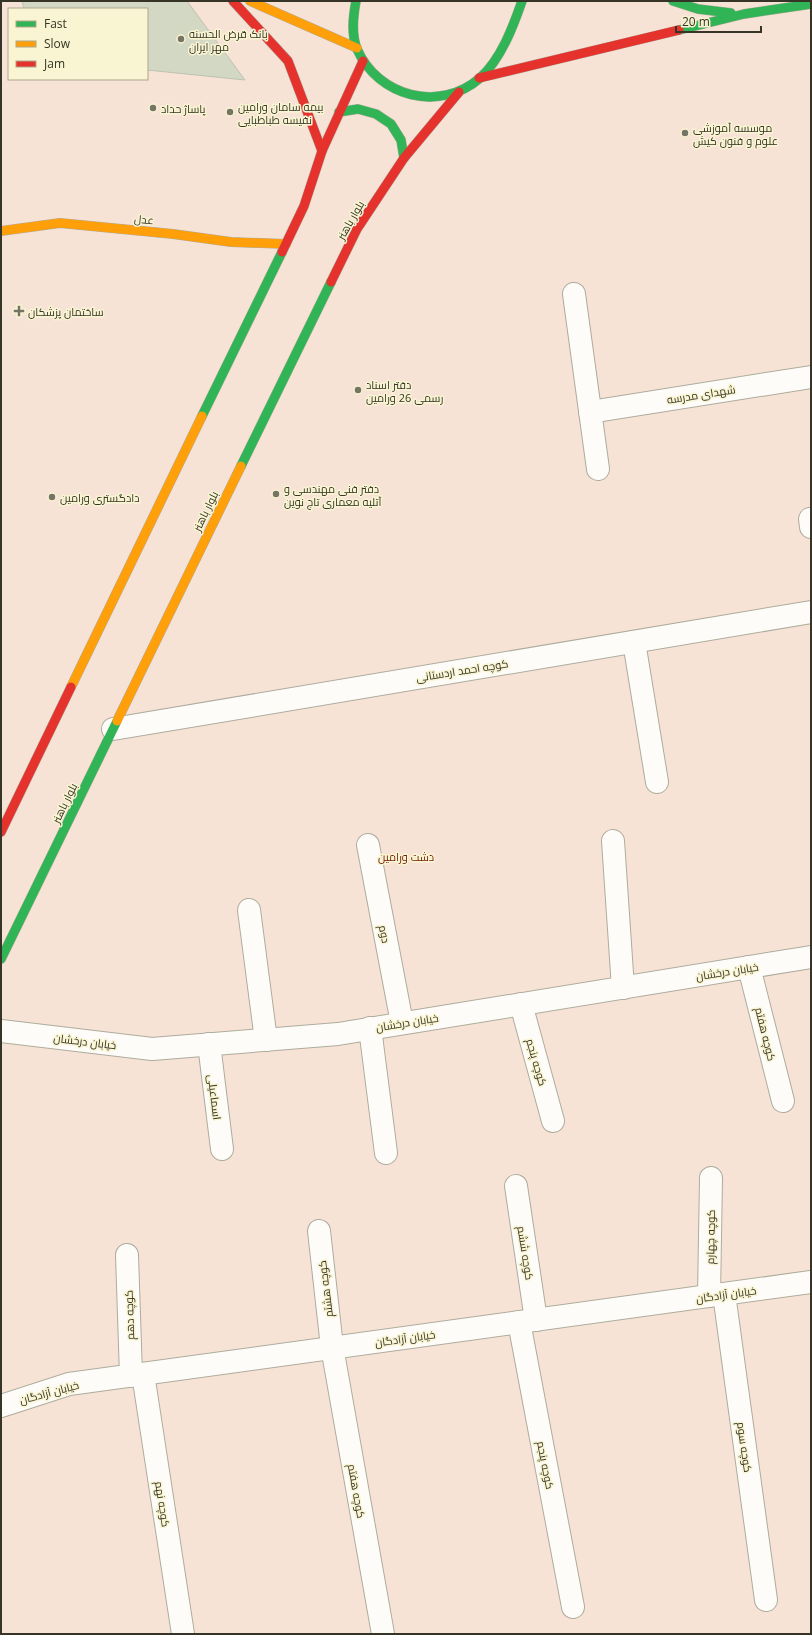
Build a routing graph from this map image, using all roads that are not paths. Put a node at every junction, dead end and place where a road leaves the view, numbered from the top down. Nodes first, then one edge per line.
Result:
1 (233, 1) edge
2 (250, 1) edge
3 (356, 1) edge
4 (522, 1) edge
5 (673, 1) edge
6 (811, 4) edge
7 (744, 14) junction
8 (357, 48) junction
9 (363, 61) junction
10 (480, 78) junction
11 (459, 92) junction
12 (339, 112) junction
13 (322, 151) junction
14 (404, 158) junction
15 (1, 231) edge
16 (286, 244) junction
17 (574, 294) dead end
18 (811, 376) edge
19 (590, 412) junction
20 (598, 469) dead end
21 (811, 612) edge
22 (634, 642) junction
23 (113, 729) junction
24 (657, 782) dead end
25 (1, 832) edge
26 (612, 841) dead end
27 (368, 845) dead end
28 (250, 910) dead end
29 (811, 957) edge
30 (1, 959) edge
31 (749, 967) junction
32 (623, 988) junction
33 (520, 1004) junction
34 (402, 1023) junction
35 (370, 1028) junction
36 (1, 1031) edge
37 (266, 1040) junction
38 (208, 1044) junction
39 (783, 1102) dead end
40 (553, 1121) dead end
41 (222, 1149) dead end
42 (386, 1153) dead end
43 (711, 1178) dead end
44 (516, 1186) dead end
45 (319, 1231) dead end
46 (126, 1255) dead end
47 (811, 1282) edge
48 (717, 1295) junction
49 (528, 1321) junction
50 (332, 1347) junction
51 (137, 1375) junction
52 (1, 1406) edge
53 (766, 1600) dead end
54 (573, 1607) dead end
55 (183, 1634) edge
56 (383, 1634) edge

1 - 13 main road
2 - 8 main road
3 - 8 main road
4 - 10 main road
5 - 7 main road
6 - 7 main road
7 - 10 main road
8 - 9 main road
9 - 11 main road
9 - 12 main road
10 - 11 main road
11 - 14 main road, بلوار باهنر
12 - 13 main road
12 - 14 main road
13 - 16 main road
14 - 23 main road, بلوار باهنر
15 - 16 main road, عدل
16 - 25 main road
17 - 19 street
18 - 19 street, شهدای مدرسه
19 - 20 street
21 - 22 street, کوچه احمد اردستانی
22 - 23 street, کوچه احمد اردستانی
22 - 24 street
23 - 30 main road, بلوار باهنر
26 - 32 street
27 - 34 street, دوم
28 - 37 street
29 - 31 street, خیابان درخشان
31 - 32 street, خیابان درخشان
31 - 39 street, کوچه هفتم
32 - 33 street, خیابان درخشان
33 - 34 street, خیابان درخشان
33 - 40 street, کوچه پنجم
34 - 35 street, خیابان درخشان
35 - 37 street, خیابان درخشان
35 - 42 street
36 - 38 street, خیابان درخشان
37 - 38 street, خیابان درخشان
38 - 41 street, اسماعیلی
43 - 48 street, کوچه چهارم
44 - 49 street, کوچه ششم
45 - 50 street, کوچه هشتم
46 - 51 street, کوچه دهم
47 - 48 street, خیابان آزادگان
48 - 49 street, خیابان آزادگان
48 - 53 street, کوچه سوم
49 - 50 street, خیابان آزادگان
49 - 54 street, کوچه پنجم
50 - 51 street, خیابان آزادگان
50 - 56 street, کوچه هفتم
51 - 52 street, خیابان آزادگان
51 - 55 street, کوچه نهم

